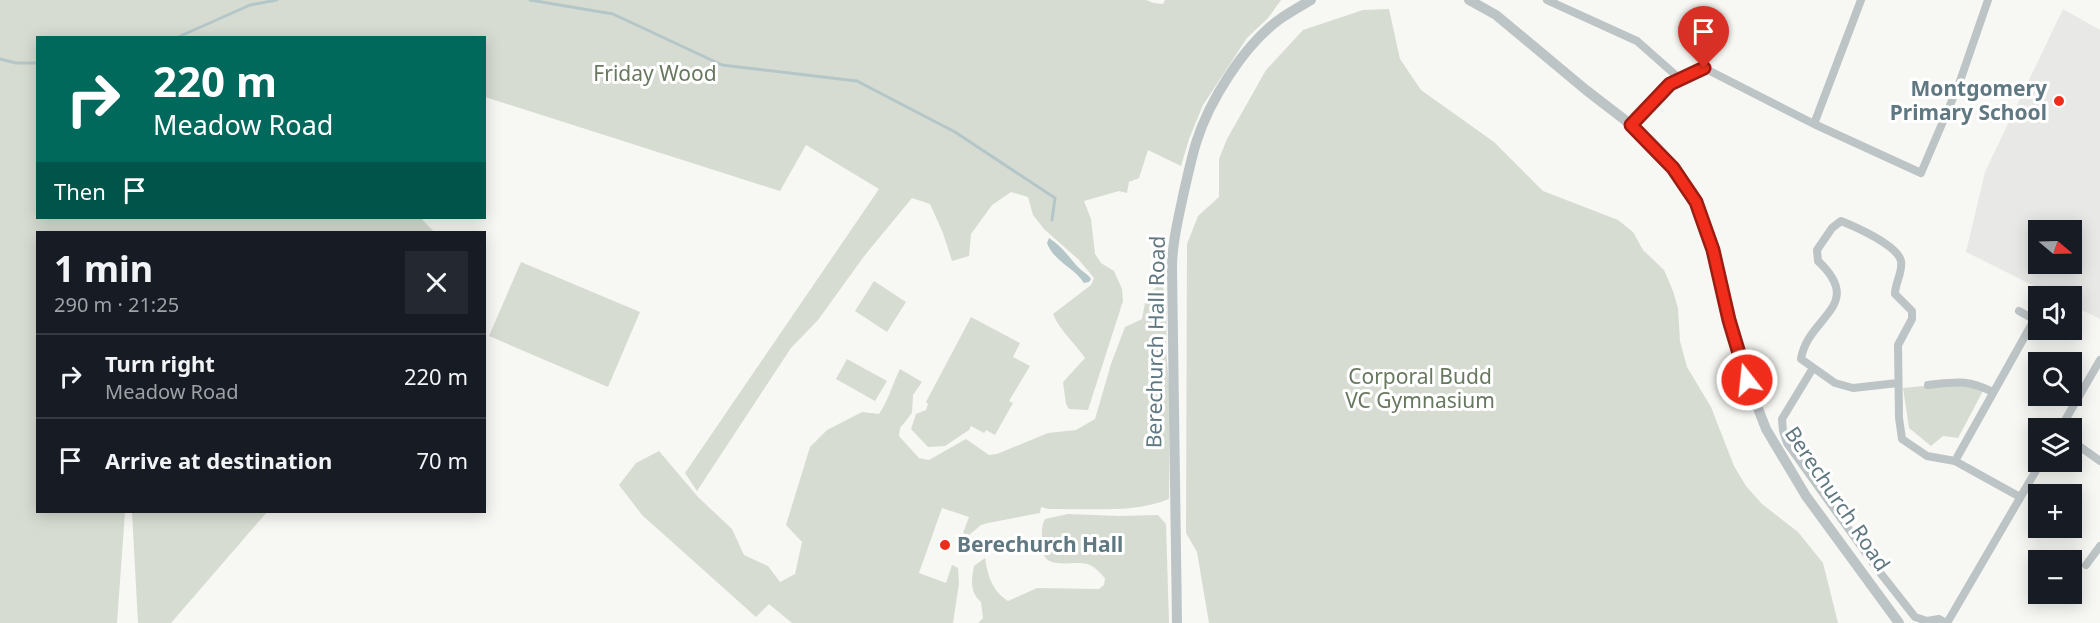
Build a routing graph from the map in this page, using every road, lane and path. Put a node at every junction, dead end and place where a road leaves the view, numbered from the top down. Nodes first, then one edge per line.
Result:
1 (1311, 0) edge
2 (1470, 0) edge
3 (1548, 0) edge
4 (1988, 0) edge
5 (1858, 1) edge
6 (1295, 5) edge
7 (1680, 79) junction
8 (1814, 124) junction
9 (1631, 125) junction
10 (2019, 311) dead end
11 (2028, 316) edge
12 (2028, 334) edge
13 (2100, 360) edge
14 (1813, 368) junction
15 (1898, 383) junction
16 (1928, 385) dead end
17 (1993, 392) junction
18 (2066, 418) edge
19 (2082, 448) edge
20 (1955, 461) junction
21 (2100, 461) edge
22 (2035, 472) edge
23 (2020, 497) junction
24 (2100, 546) edge
25 (2086, 565) dead end
26 (1177, 623) edge
27 (1899, 623) edge
28 (1947, 623) edge

1 - 6 street, Berechurch Hall Road
2 - 9 street, Berechurch Road
3 - 7 street
4 - 8 street
5 - 8 street
6 - 26 street, Berechurch Hall Road
7 - 8 street
7 - 9 street
9 - 27 street, Berechurch Road
10 - 11 street
12 - 17 street
13 - 18 street
14 - 15 street
14 - 15 street
14 - 28 street
15 - 20 street
16 - 17 street
17 - 20 street
19 - 21 street
20 - 23 street
22 - 23 street
23 - 28 street
24 - 25 street

